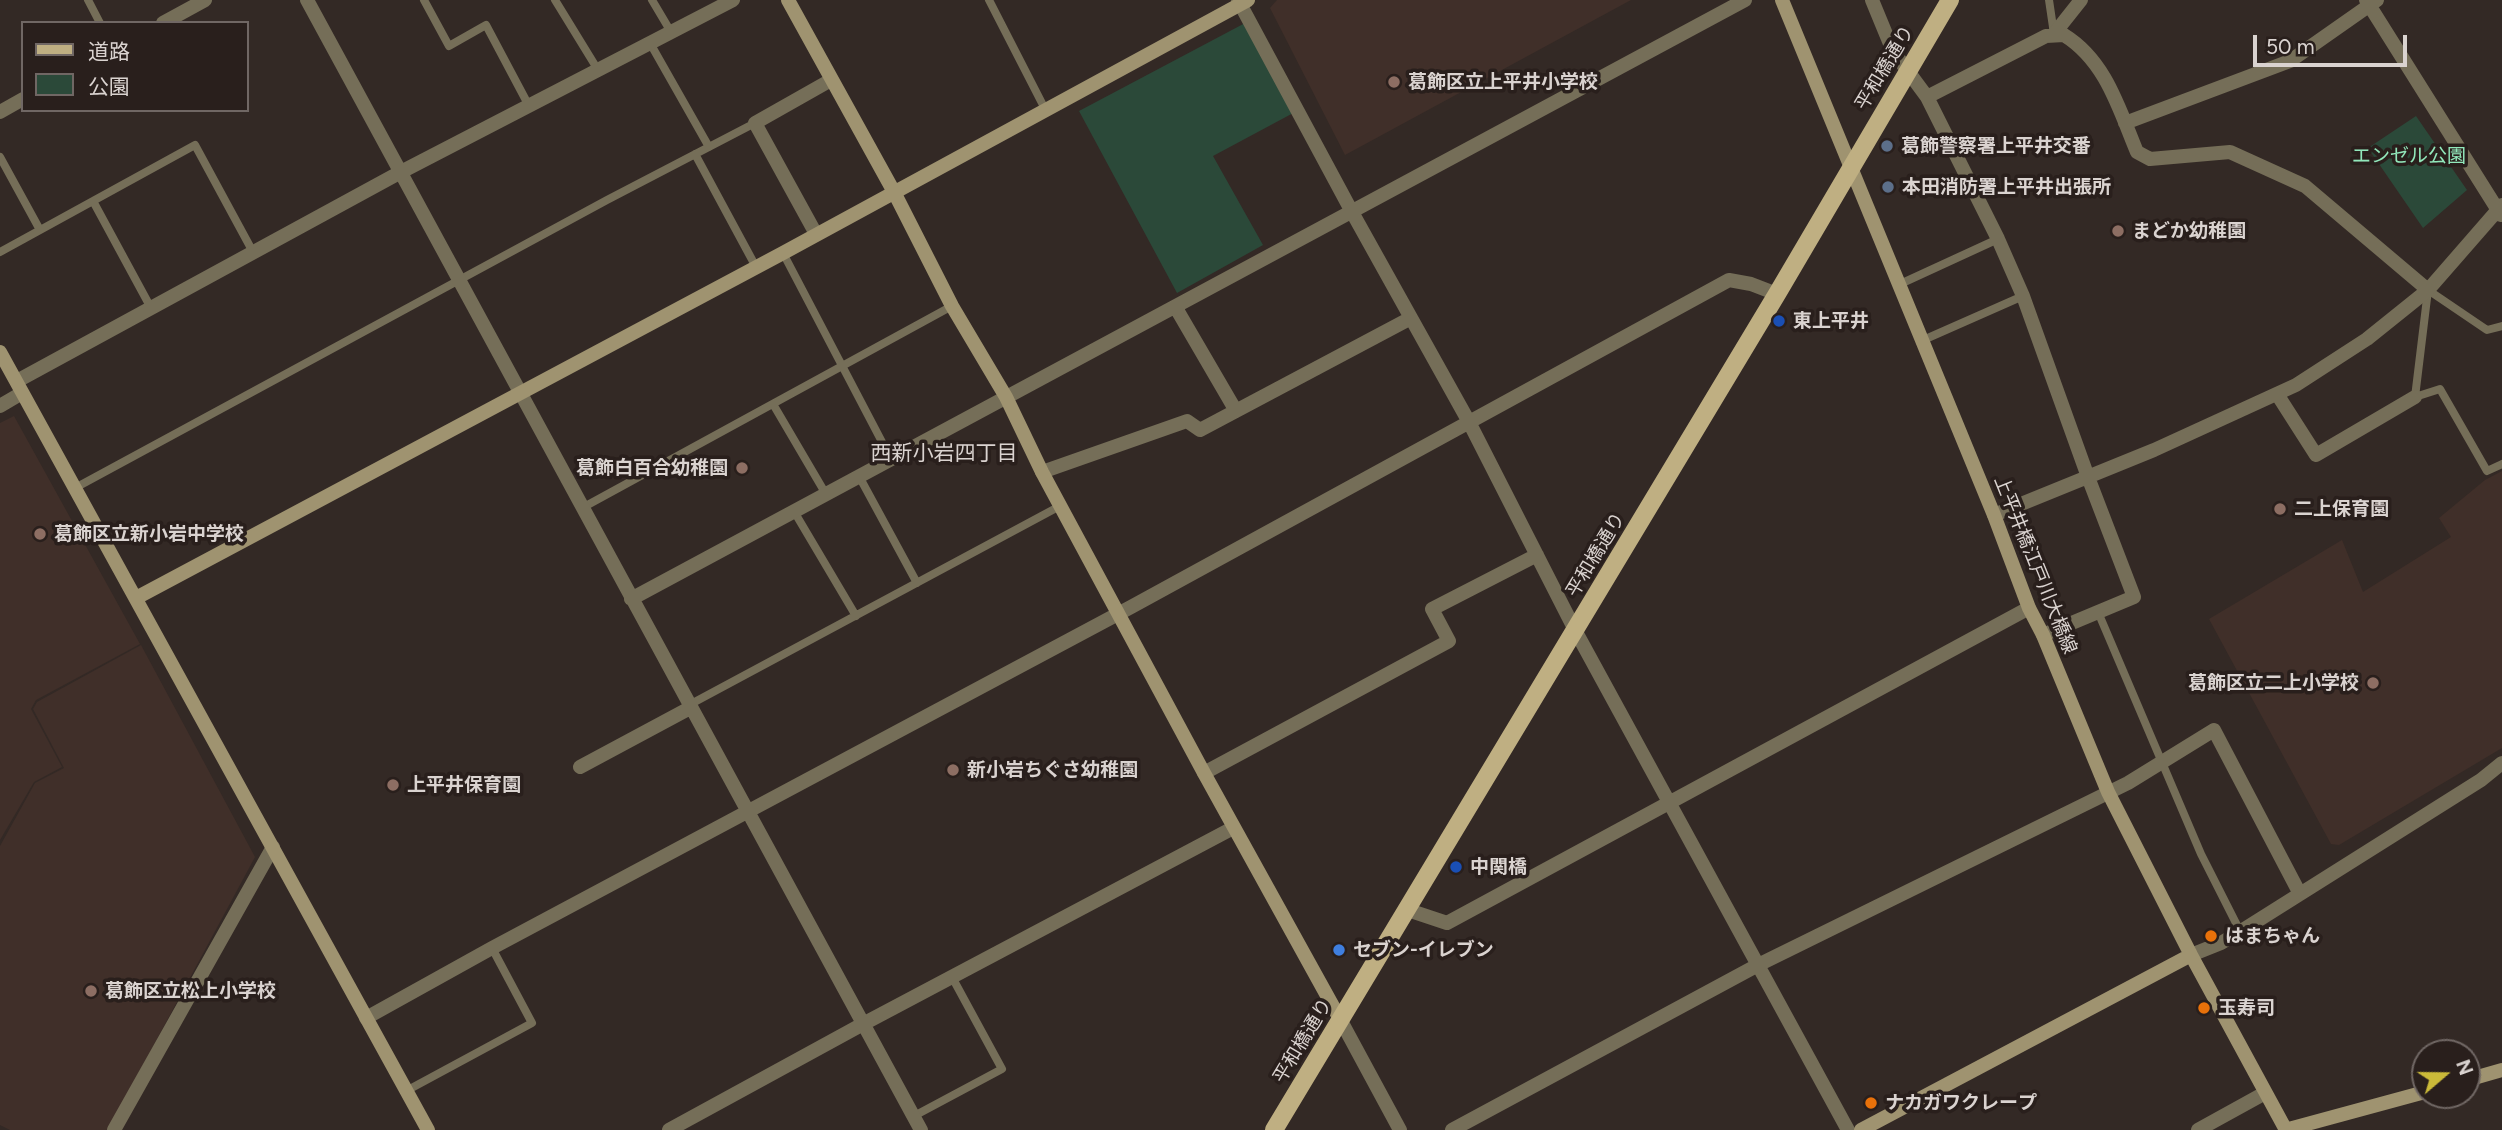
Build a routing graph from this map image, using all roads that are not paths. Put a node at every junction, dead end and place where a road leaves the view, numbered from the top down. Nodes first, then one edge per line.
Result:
1 (88, 0) edge
2 (205, 0) edge
3 (306, 0) edge
4 (424, 0) edge
5 (555, 0) edge
6 (652, 0) edge
7 (733, 0) edge
8 (788, 0) edge
9 (989, 0) edge
10 (1745, 0) edge
11 (1782, 0) edge
12 (1872, 0) edge
13 (1950, 0) edge
14 (2049, 0) edge
15 (2081, 0) edge
16 (1242, 2) edge
17 (2371, 2) edge
18 (99, 21) edge
19 (167, 21) edge
20 (671, 32) junction
21 (2054, 34) junction
22 (650, 43) junction
23 (598, 70) junction
24 (1907, 72) junction
25 (831, 80) junction
26 (1927, 97) junction
27 (21, 100) edge
28 (529, 106) junction
29 (1045, 109) junction
30 (0, 111) edge
31 (2125, 122) junction
32 (755, 123) junction
33 (709, 147) junction
34 (695, 155) junction
35 (0, 157) edge
36 (1850, 169) junction
37 (399, 173) junction
38 (894, 192) junction
39 (93, 201) junction
40 (2500, 210) edge
41 (1352, 212) junction
42 (40, 230) junction
43 (816, 234) junction
44 (1998, 239) junction
45 (0, 252) edge
46 (253, 252) junction
47 (783, 253) junction
48 (756, 267) junction
49 (458, 280) junction
50 (1898, 285) junction
51 (2428, 290) junction
52 (1777, 294) junction
53 (2023, 296) junction
54 (952, 306) junction
55 (151, 308) junction
56 (1175, 308) junction
57 (1411, 318) junction
58 (2502, 326) edge
59 (1921, 341) junction
60 (0, 352) edge
61 (841, 367) junction
62 (20, 387) junction
63 (519, 393) junction
64 (2277, 394) junction
65 (1006, 397) junction
66 (2415, 397) junction
67 (773, 404) junction
68 (0, 406) edge
69 (1236, 411) junction
70 (1469, 422) junction
71 (892, 461) junction
72 (2502, 464) edge
73 (1042, 472) junction
74 (2088, 477) junction
75 (860, 478) junction
76 (75, 488) junction
77 (827, 496) junction
78 (1060, 506) junction
79 (582, 508) junction
80 (794, 513) junction
81 (1994, 514) junction
82 (1537, 555) junction
83 (917, 583) junction
84 (136, 598) junction
85 (631, 599) junction
86 (2029, 608) junction
87 (2098, 612) junction
88 (1119, 613) junction
89 (856, 616) junction
90 (1575, 630) junction
91 (2043, 635) junction
92 (690, 706) junction
93 (2161, 762) junction
94 (2502, 763) edge
95 (580, 767) dead end
96 (1204, 774) junction
97 (2108, 792) junction
98 (1671, 803) junction
99 (747, 813) junction
100 (1233, 828) junction
101 (273, 847) junction
102 (2300, 894) junction
103 (1405, 909) junction
104 (2240, 931) junction
105 (492, 948) junction
106 (2191, 955) junction
107 (1758, 965) junction
108 (952, 977) junction
109 (366, 1018) junction
110 (1340, 1019) junction
111 (863, 1024) junction
112 (2502, 1070) edge
113 (2481, 1076) edge
114 (406, 1091) junction
115 (2265, 1093) junction
116 (2411, 1096) edge
117 (914, 1116) junction
118 (114, 1130) edge
119 (428, 1130) edge
120 (669, 1130) edge
121 (921, 1130) edge
122 (1274, 1130) edge
123 (1400, 1130) edge
124 (1452, 1130) edge
125 (1848, 1130) edge
126 (1861, 1130) edge
127 (2197, 1130) edge
128 (2286, 1130) edge

1 - 18 lane
2 - 19 street
3 - 37 street
4 - 28 lane
5 - 23 lane
6 - 20 lane
7 - 20 street
8 - 25 street
9 - 29 lane
10 - 41 street
11 - 36 street, 上平井橋江戸川大橋線
12 - 24 street
13 - 24 main road, 平和橋通り
14 - 21 lane
15 - 21 street
16 - 29 street
16 - 41 street
17 - 31 street
17 - 40 street
20 - 22 street
21 - 26 street
21 - 31 street
22 - 23 street
22 - 33 lane
23 - 28 street
24 - 26 street
24 - 36 main road, 平和橋通り
25 - 32 street
25 - 38 street
26 - 44 street
27 - 30 street
28 - 37 street
29 - 38 street
31 - 51 street
32 - 33 lane
32 - 43 street
33 - 34 lane
34 - 48 lane
34 - 49 lane
35 - 42 lane
36 - 50 street, 上平井橋江戸川大橋線
36 - 52 main road, 平和橋通り
37 - 46 street
37 - 49 street
38 - 43 street
38 - 54 street
39 - 42 lane
39 - 46 lane
39 - 55 lane
40 - 51 street
41 - 56 street
41 - 57 street
42 - 45 lane
43 - 47 street
44 - 50 lane
44 - 53 street
46 - 55 street
47 - 48 street
47 - 61 lane
48 - 63 street
49 - 63 street
49 - 76 lane
50 - 59 street, 上平井橋江戸川大橋線
51 - 58 lane
51 - 64 street
51 - 66 lane
52 - 70 street
52 - 90 main road, 平和橋通り
53 - 59 lane
53 - 74 street
54 - 61 lane
54 - 65 street
55 - 62 street
56 - 65 street
56 - 69 street
57 - 69 street
57 - 70 street
59 - 81 street, 上平井橋江戸川大橋線
60 - 62 street
61 - 67 lane
61 - 71 lane
62 - 68 street
62 - 76 street
63 - 79 street
63 - 84 street
64 - 66 street
64 - 74 street
65 - 71 street
65 - 73 street
66 - 72 lane
67 - 77 lane
67 - 79 lane
69 - 73 street
70 - 82 street
70 - 88 street
71 - 75 street
73 - 78 street
74 - 81 street
74 - 87 street
75 - 77 street
75 - 83 lane
76 - 84 street
77 - 80 street
78 - 83 lane
78 - 88 street
79 - 85 street
80 - 85 street
80 - 89 lane
81 - 86 street, 上平井橋江戸川大橋線
82 - 90 street
82 - 96 street
83 - 89 lane
84 - 101 street
85 - 92 street
86 - 91 street, 上平井橋江戸川大橋線
86 - 98 street
87 - 91 street
87 - 93 lane
88 - 96 street
88 - 99 street
89 - 92 lane
90 - 98 street
90 - 103 main road, 平和橋通り
91 - 97 street, 上平井橋江戸川大橋線
92 - 95 street
92 - 99 street
93 - 97 street
93 - 102 street
93 - 104 lane
94 - 102 street
96 - 100 street
97 - 106 street, 上平井橋江戸川大橋線
97 - 107 street
98 - 103 street
98 - 107 street
99 - 105 street
99 - 111 street
100 - 108 street
100 - 110 street
101 - 109 street
101 - 118 street
102 - 104 street
103 - 110 main road, 平和橋通り
104 - 106 street
105 - 109 street
105 - 114 lane
106 - 115 street, 上平井橋江戸川大橋線
106 - 126 street
107 - 124 street
107 - 125 street
108 - 111 street
108 - 117 lane
109 - 114 street
110 - 122 main road, 平和橋通り
110 - 123 street
111 - 117 street
111 - 120 street
112 - 113 street
114 - 119 street
115 - 127 street
115 - 128 street, 上平井橋江戸川大橋線
116 - 128 street
117 - 121 street

